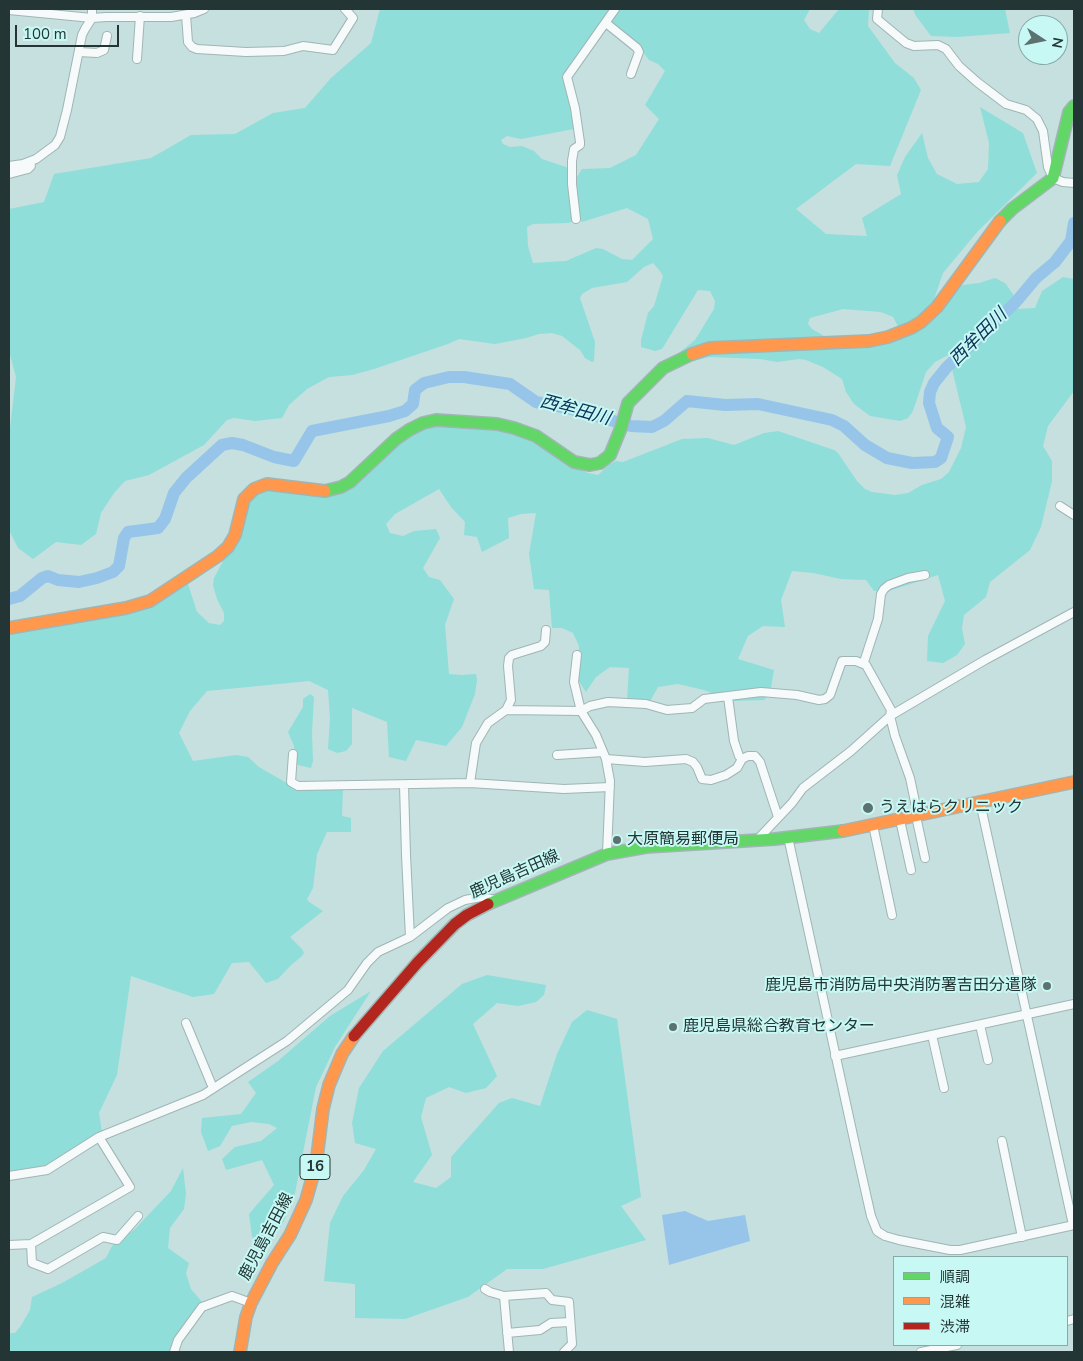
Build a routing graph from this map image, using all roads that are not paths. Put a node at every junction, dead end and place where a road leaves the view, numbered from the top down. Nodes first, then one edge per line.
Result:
1 (92, 9) edge
2 (204, 9) edge
3 (345, 9) edge
4 (615, 9) edge
5 (878, 9) edge
6 (9, 10) edge
7 (186, 15) junction
8 (140, 16) junction
9 (92, 18) junction
10 (606, 23) junction
11 (107, 36) dead end
12 (79, 52) junction
13 (137, 59) dead end
14 (631, 74) dead end
15 (1074, 106) edge
16 (30, 162) junction
17 (9, 166) edge
18 (9, 174) edge
19 (1053, 178) junction
20 (1074, 183) edge
21 (576, 220) dead end
22 (1060, 506) dead end
23 (1074, 515) edge
24 (925, 575) dead end
25 (1074, 612) edge
26 (9, 628) edge
27 (546, 630) dead end
28 (577, 654) dead end
29 (864, 662) junction
30 (728, 697) junction
31 (506, 710) junction
32 (581, 711) junction
33 (890, 716) junction
34 (292, 754) dead end
35 (558, 755) dead end
36 (604, 756) junction
37 (742, 759) junction
38 (1074, 782) edge
39 (470, 783) junction
40 (404, 785) junction
41 (610, 787) junction
42 (980, 802) junction
43 (917, 816) junction
44 (778, 817) junction
45 (900, 820) junction
46 (873, 825) junction
47 (788, 838) junction
48 (757, 840) junction
49 (608, 854) junction
50 (925, 858) dead end
51 (911, 870) dead end
52 (495, 900) junction
53 (892, 915) dead end
54 (410, 937) junction
55 (1074, 1004) edge
56 (1027, 1014) junction
57 (186, 1023) dead end
58 (980, 1025) junction
59 (932, 1035) junction
60 (835, 1056) junction
61 (988, 1060) dead end
62 (213, 1088) junction
63 (944, 1088) dead end
64 (99, 1137) junction
65 (1002, 1141) dead end
66 (9, 1176) edge
67 (138, 1216) dead end
68 (1074, 1225) edge
69 (1022, 1236) junction
70 (30, 1244) junction
71 (9, 1245) edge
72 (485, 1289) dead end
73 (504, 1296) junction
74 (251, 1303) junction
75 (570, 1322) junction
76 (508, 1334) junction
77 (952, 1346) edge
78 (174, 1352) edge
79 (240, 1352) edge
80 (509, 1352) edge
81 (564, 1352) edge
82 (921, 1352) edge

1 - 9 street
2 - 7 street
3 - 7 street
4 - 10 street
5 - 19 street
6 - 9 street
7 - 8 street
8 - 9 street
8 - 13 street
9 - 12 street
10 - 14 street
10 - 21 street
11 - 12 street
12 - 16 street
15 - 19 street
16 - 17 street
16 - 18 street
19 - 20 street
19 - 26 street
22 - 23 street
24 - 29 street
25 - 33 street
27 - 31 street
28 - 32 street
29 - 30 street
29 - 33 street
30 - 32 street
30 - 37 street
31 - 32 street
31 - 39 street
32 - 36 street
33 - 43 street
33 - 44 street
34 - 40 street
35 - 36 street
36 - 37 street
36 - 41 street
37 - 44 street
38 - 42 street, 鹿児島吉田線 / 16
39 - 40 street
39 - 41 street
40 - 54 street
41 - 49 street
42 - 43 street, 鹿児島吉田線 / 16
42 - 56 street
43 - 45 street, 鹿児島吉田線 / 16
43 - 50 street
44 - 48 street
45 - 46 street, 鹿児島吉田線 / 16
45 - 51 street
46 - 47 street, 鹿児島吉田線 / 16
46 - 53 street
47 - 48 street, 鹿児島吉田線 / 16
47 - 60 street
48 - 49 street, 鹿児島吉田線 / 16
49 - 52 street, 鹿児島吉田線 / 16
52 - 54 street
52 - 74 street, 鹿児島吉田線 / 16
54 - 62 street
55 - 56 street
56 - 58 street
56 - 68 street
57 - 62 street
58 - 59 street
58 - 61 street
59 - 60 street
59 - 63 street
60 - 69 street
62 - 64 street
64 - 66 street
64 - 70 street
65 - 69 street
67 - 70 street
68 - 69 street
70 - 71 street
72 - 73 street
73 - 75 street
73 - 76 street
74 - 78 street
74 - 79 street, 鹿児島吉田線 / 16
75 - 76 street
75 - 81 street
76 - 80 street
77 - 82 street

